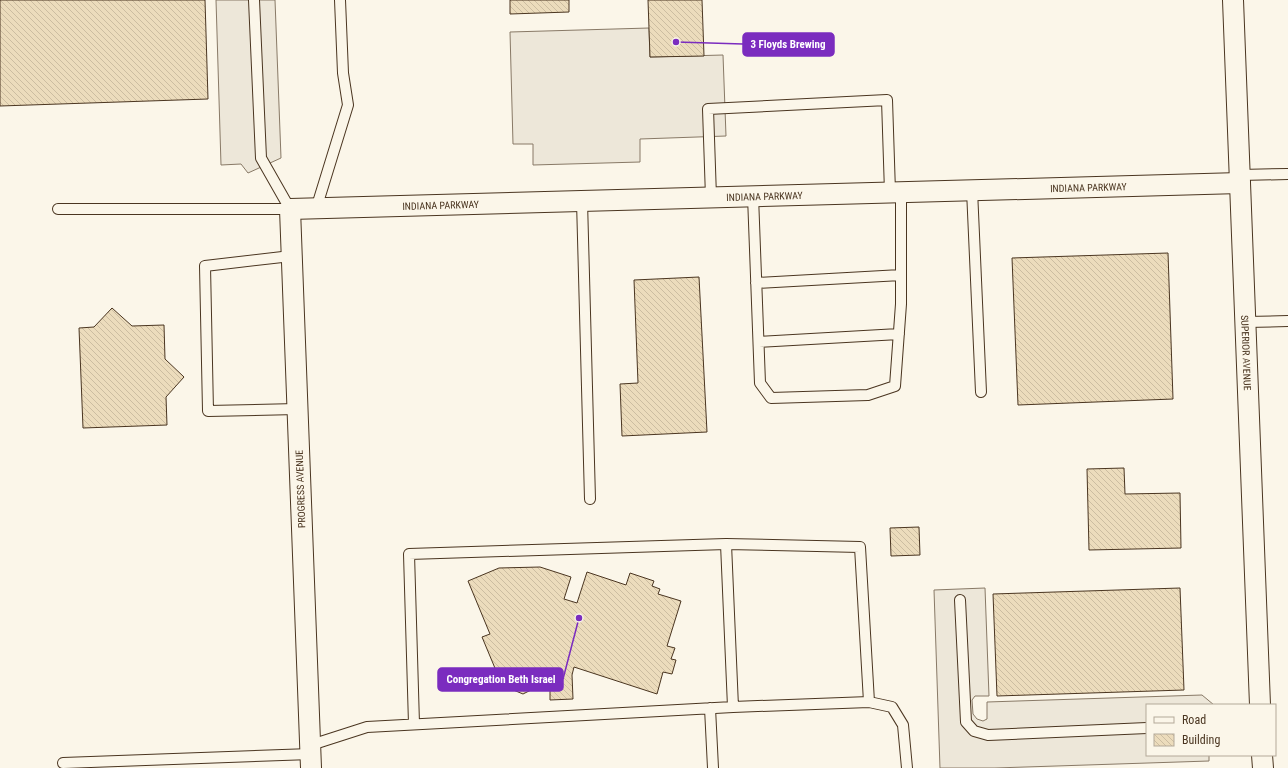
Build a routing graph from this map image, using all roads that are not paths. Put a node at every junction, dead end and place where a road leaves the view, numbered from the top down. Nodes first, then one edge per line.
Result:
1 (254, 0) edge
2 (340, 0) edge
3 (1233, 0) edge
4 (1288, 174) edge
5 (1240, 179) junction
6 (972, 190) junction
7 (895, 192) junction
8 (752, 196) junction
9 (711, 198) junction
10 (582, 201) junction
11 (58, 208) dead end
12 (290, 209) junction
13 (316, 209) junction
14 (291, 256) junction
15 (901, 275) junction
16 (756, 283) junction
17 (1288, 321) edge
18 (1246, 322) junction
19 (899, 334) junction
20 (759, 342) junction
21 (980, 392) dead end
22 (297, 409) junction
23 (590, 499) dead end
24 (726, 544) junction
25 (960, 600) dead end
26 (869, 702) junction
27 (1260, 704) edge
28 (733, 707) junction
29 (710, 708) junction
30 (414, 724) junction
31 (1146, 728) edge
32 (311, 756) edge
33 (1262, 756) edge
34 (64, 763) dead end
35 (713, 768) edge
36 (907, 768) edge
37 (1263, 768) edge

1 - 12 lane
2 - 13 lane
3 - 5 street, SUPERIOR AVENUE
4 - 5 lane
5 - 6 street, INDIANA PARKWAY
5 - 18 street, SUPERIOR AVENUE
6 - 7 street, INDIANA PARKWAY
6 - 21 lane
7 - 8 street, INDIANA PARKWAY
7 - 9 lane
7 - 15 lane
8 - 9 street, INDIANA PARKWAY
8 - 16 lane
9 - 10 street, INDIANA PARKWAY
10 - 13 street, INDIANA PARKWAY
10 - 23 lane
11 - 12 lane
12 - 13 street, INDIANA PARKWAY
12 - 14 street, PROGRESS AVENUE
14 - 22 street, PROGRESS AVENUE
14 - 22 lane
15 - 16 lane
15 - 19 lane
16 - 20 lane
17 - 18 lane
18 - 27 street, SUPERIOR AVENUE
19 - 20 lane
19 - 20 lane
22 - 32 street, PROGRESS AVENUE
24 - 26 lane
24 - 28 lane
24 - 30 lane
25 - 31 lane
26 - 28 lane
26 - 36 lane
28 - 29 lane
29 - 30 lane
29 - 35 lane
30 - 32 lane
32 - 34 lane
33 - 37 street

